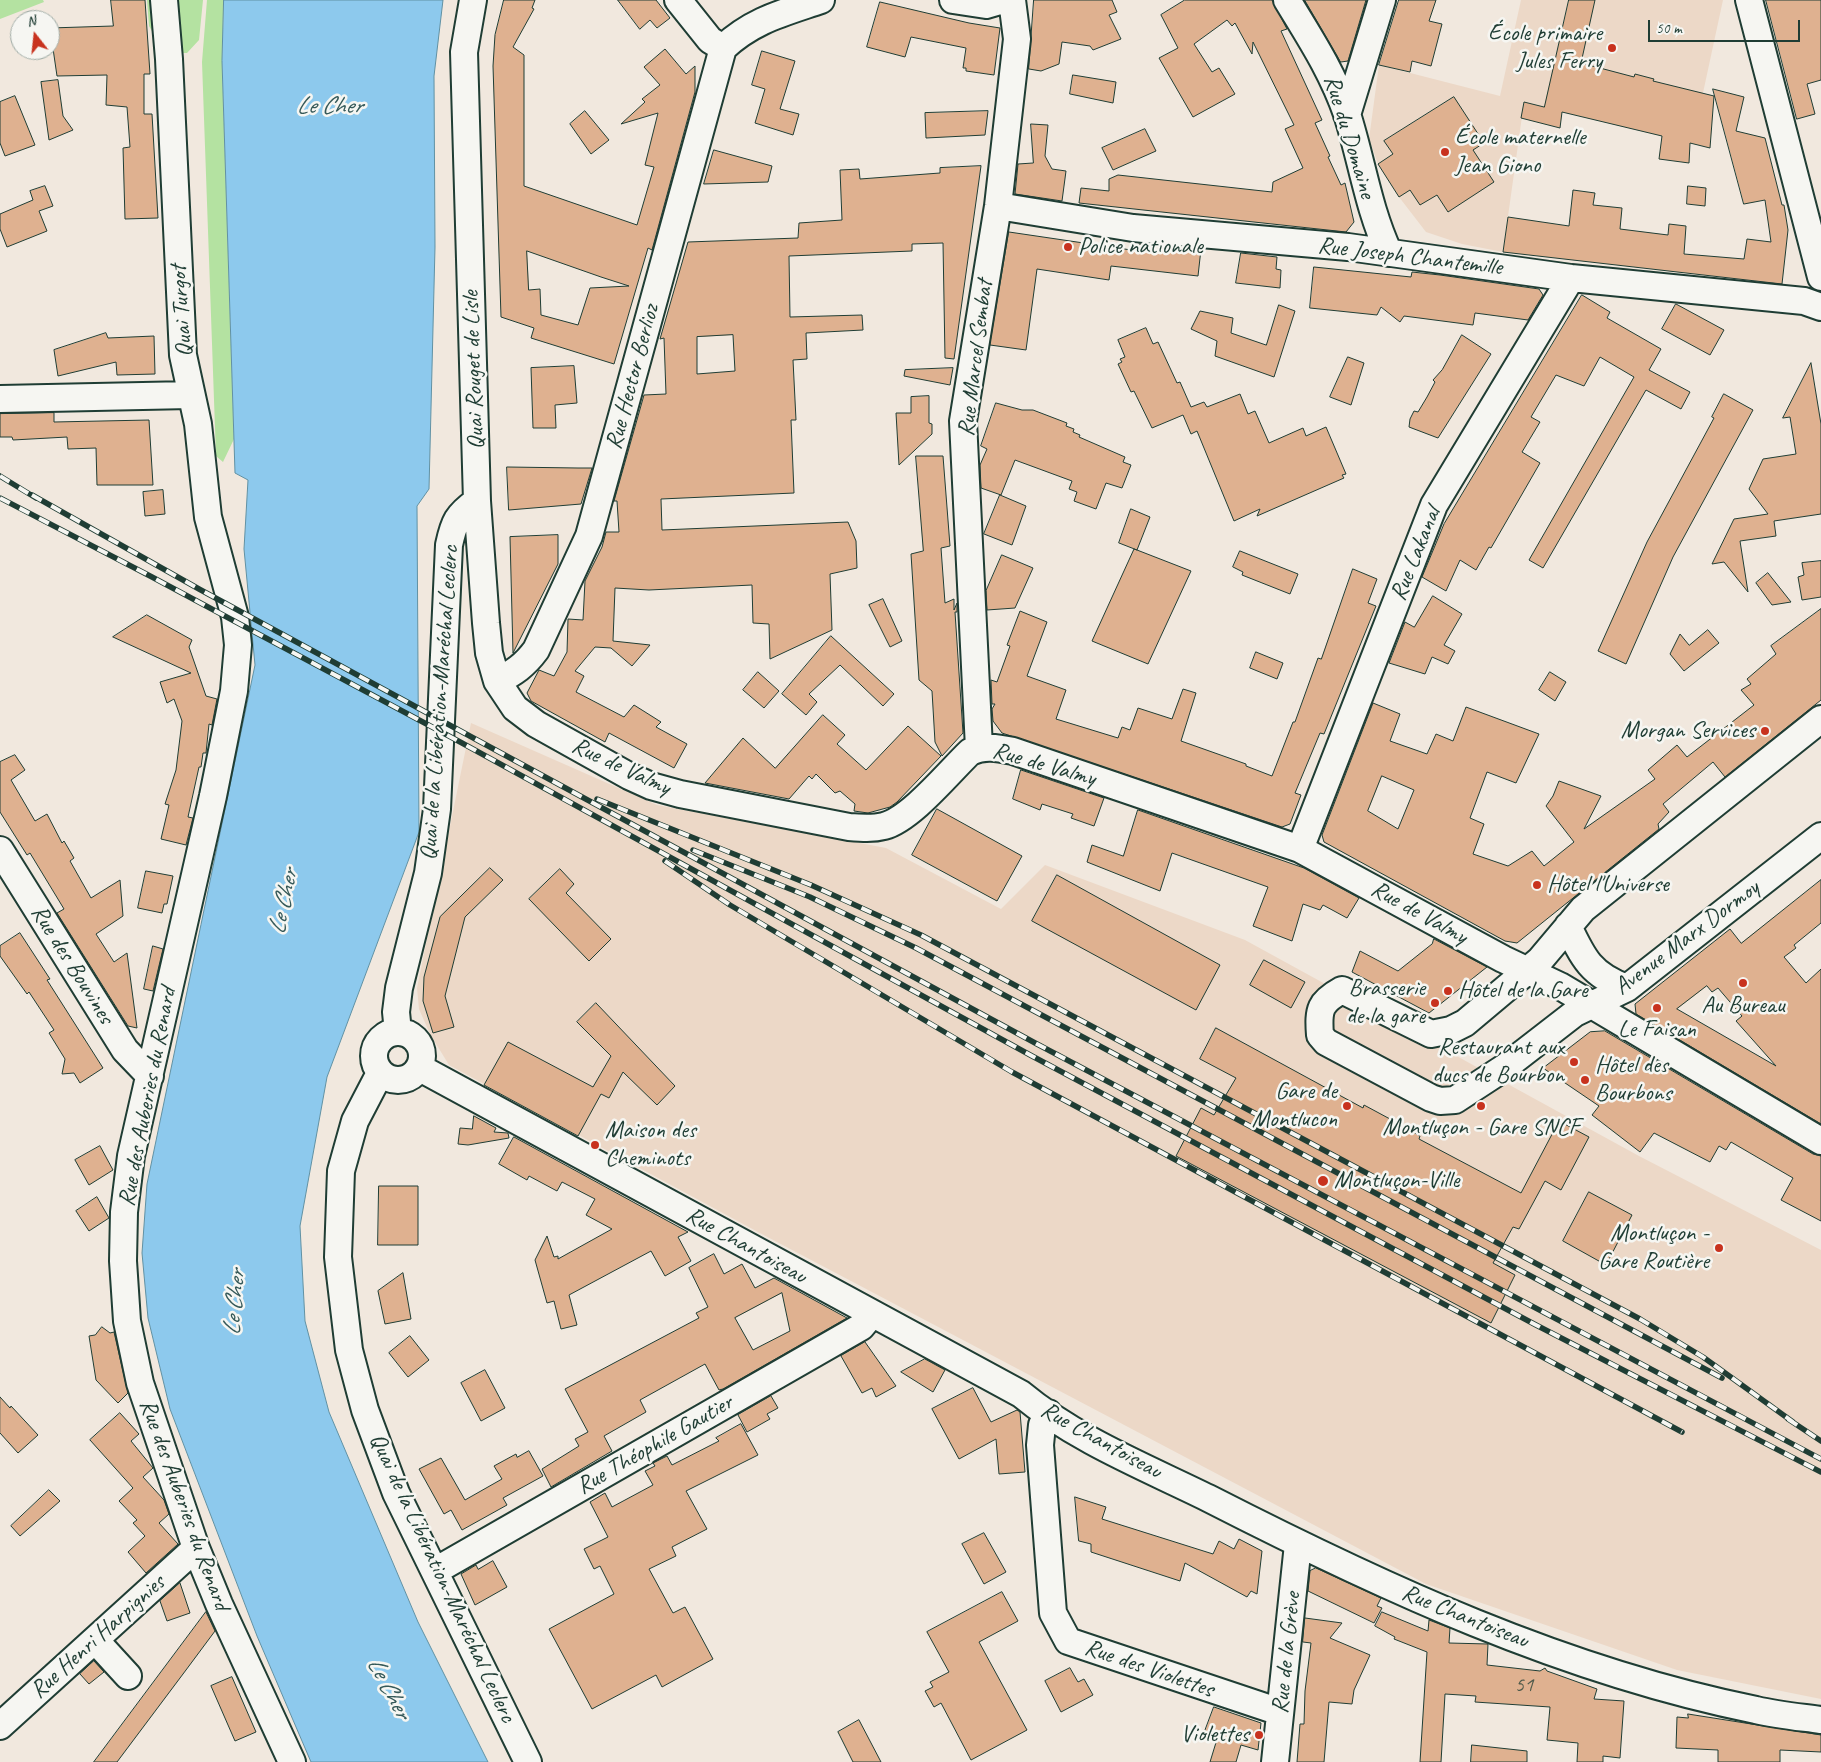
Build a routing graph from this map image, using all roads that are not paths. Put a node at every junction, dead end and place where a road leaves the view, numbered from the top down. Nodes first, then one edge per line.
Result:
1 (164, 0) edge
2 (473, 0) edge
3 (678, 0) edge
4 (821, 0) edge
5 (953, 0) edge
6 (1003, 0) edge
7 (1012, 0) edge
8 (1286, 0) edge
9 (1382, 0) edge
10 (1750, 0) edge
11 (723, 48) junction
12 (1347, 115) junction
13 (998, 206) junction
14 (1389, 253) junction
15 (1821, 277) edge
16 (1571, 278) junction
17 (1821, 308) edge
18 (190, 395) junction
19 (0, 399) edge
20 (477, 501) junction
21 (235, 618) joint
22 (497, 681) junction
23 (1821, 719) edge
24 (536, 724) joint
25 (979, 748) junction
26 (1821, 836) edge
27 (1300, 849) junction
28 (0, 850) edge
29 (1568, 926) junction
30 (1529, 970) junction
31 (1627, 988) junction
32 (1591, 1005) junction
33 (398, 1032) junction
34 (420, 1068) junction
35 (380, 1073) junction
36 (150, 1076) junction
37 (1821, 1141) edge
38 (872, 1314) junction
39 (1048, 1413) junction
40 (1298, 1544) junction
41 (196, 1548) junction
42 (435, 1571) junction
43 (95, 1640) junction
44 (128, 1676) dead end
45 (1280, 1712) junction
46 (1821, 1720) edge
47 (0, 1726) edge
48 (288, 1760) edge
49 (528, 1762) edge
50 (1275, 1762) edge

1 - 18 street, Quai Turgot
2 - 20 street, Quai Rouget de Lisle
3 - 11 street
4 - 11 street
5 - 6 street
7 - 13 street, Rue Marcel Sembat
8 - 12 street, Rue du Domaine
9 - 12 street
10 - 15 street
11 - 22 street, Rue Hector Berlioz
12 - 14 street, Rue du Domaine
13 - 14 street, Rue Joseph Chantemille
13 - 25 street, Rue Marcel Sembat
14 - 16 street, Rue Joseph Chantemille
16 - 17 street, Rue Joseph Chantemille
16 - 27 street, Rue Lakanal
18 - 19 street
18 - 21 street, Quai Turgot
20 - 22 street, Quai Rouget de Lisle
20 - 33 street, Quai de la Libération-Maréchal Leclerc
21 - 36 street, Rue des Auberies du Renard
22 - 24 street, Quai Rouget de Lisle
23 - 29 street, Avenue Marx Dormoy
24 - 25 street, Rue de Valmy
25 - 27 street, Rue de Valmy
26 - 31 street, Avenue Marx Dormoy
27 - 30 street, Rue de Valmy
28 - 36 street, Rue des Bouvines
29 - 30 street, Avenue Marx Dormoy
29 - 31 street
30 - 32 street, Rue de Valmy
30 - 32 street, Avenue Marx Dormoy
31 - 32 street, Avenue Marx Dormoy
32 - 37 street, Rue de Valmy
33 - 34 street
33 - 35 street
34 - 35 street
34 - 38 street, Rue Chantoiseau
35 - 42 street, Quai de la Libération-Maréchal Leclerc
36 - 41 street, Rue des Auberies du Renard
38 - 39 street, Rue Chantoiseau
38 - 42 street, Rue Théophile Gautier
39 - 40 street, Rue Chantoiseau
39 - 45 street, Rue des Violettes
40 - 45 street, Rue de la Grève
40 - 46 street, Rue Chantoiseau
41 - 43 street, Rue Henri Harpignies
41 - 48 street, Rue des Auberies du Renard
42 - 49 street, Quai de la Libération-Maréchal Leclerc
43 - 44 street
43 - 47 street, Rue Henri Harpignies
45 - 50 street, Rue de la Grève

